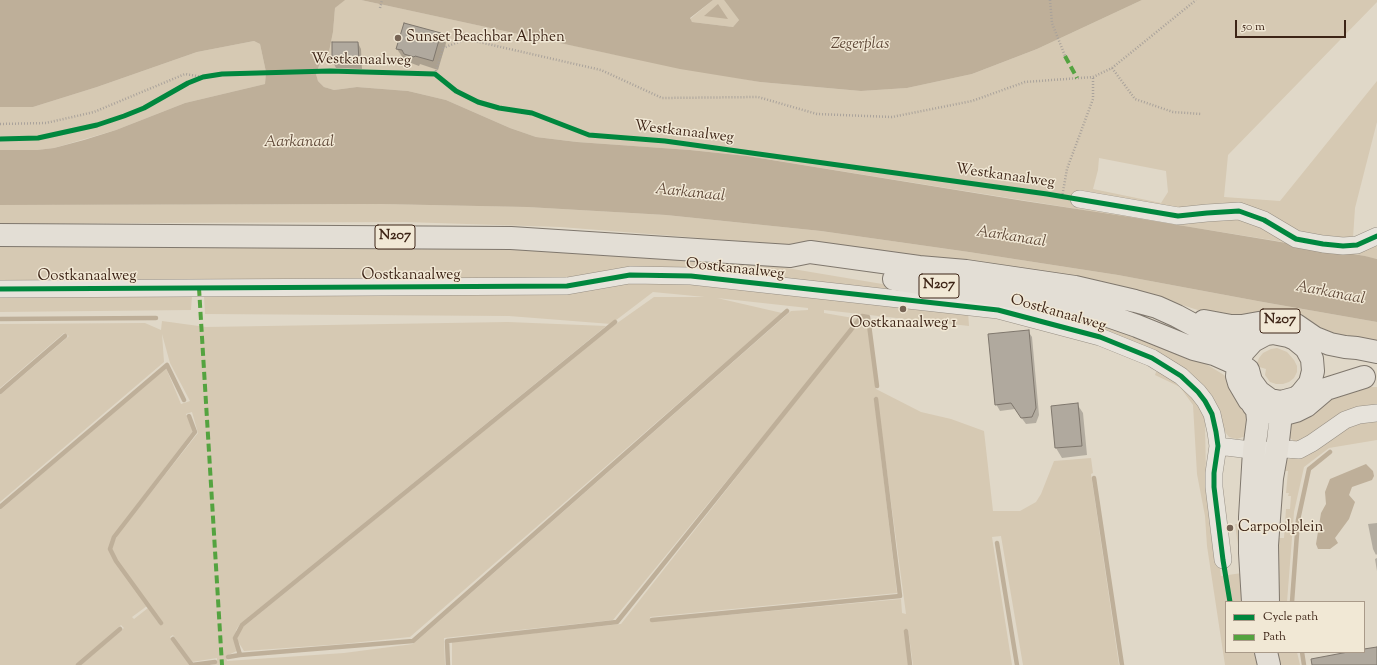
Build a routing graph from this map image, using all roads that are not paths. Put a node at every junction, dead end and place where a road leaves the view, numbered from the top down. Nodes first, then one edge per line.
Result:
1 (1078, 200) road end
2 (0, 235) edge
3 (1377, 236) edge
4 (790, 256) junction
5 (0, 289) edge
6 (1177, 316) junction
7 (1377, 352) edge
8 (1310, 355) junction
9 (1241, 362) junction
10 (1371, 377) edge
11 (1311, 392) junction
12 (1254, 405) junction
13 (1285, 407) junction
14 (1377, 413) edge
15 (1218, 446) junction
16 (1277, 450) junction
17 (1254, 451) junction
18 (1223, 560) dead end
19 (1253, 601) edge
20 (1268, 601) edge

1 - 3 street
2 - 4 main road, Oostkanaalweg / N207
4 - 6 main road, Oostkanaalweg / N207
4 - 9 main road, Oostkanaalweg / N207
5 - 15 street, Oostkanaalweg
6 - 7 main road, N207
6 - 9 main road, N207
7 - 8 main road, N207
8 - 9 main road, N207
8 - 11 main road
9 - 12 main road
9 - 13 main road, N207
10 - 11 main road, N207
11 - 13 main road, N207
12 - 13 main road, N207
12 - 17 main road
13 - 16 main road
14 - 16 street
15 - 17 street
15 - 18 street, Oostkanaalweg
16 - 17 street
16 - 20 main road
17 - 19 main road

